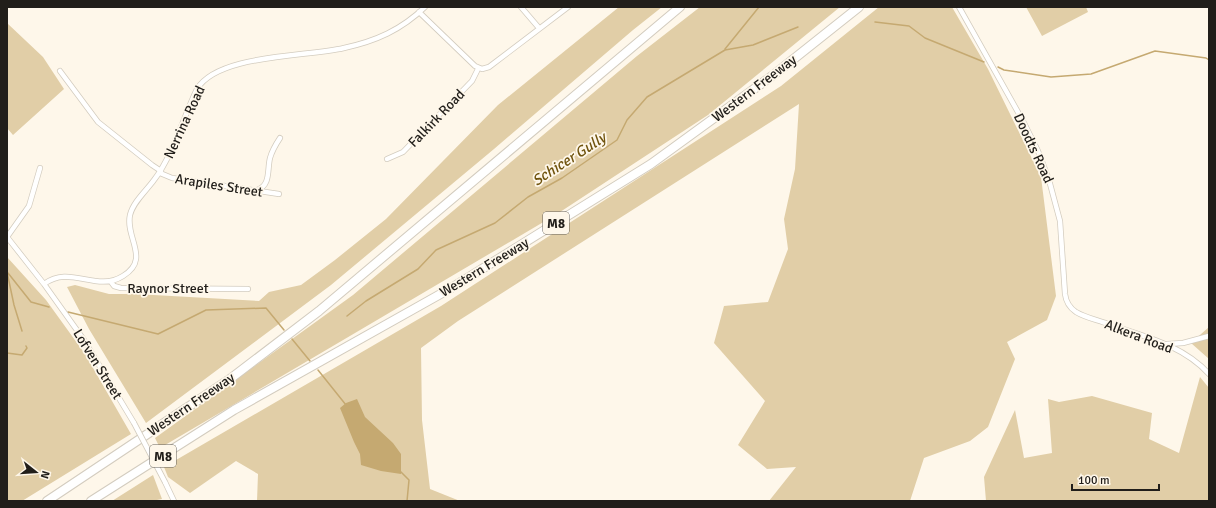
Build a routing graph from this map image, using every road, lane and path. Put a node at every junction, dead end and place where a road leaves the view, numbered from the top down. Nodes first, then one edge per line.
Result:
1 (424, 7) edge
2 (521, 7) edge
3 (568, 7) edge
4 (680, 7) edge
5 (859, 7) edge
6 (958, 7) edge
7 (419, 12) junction
8 (539, 28) junction
9 (478, 68) junction
10 (60, 71) dead end
11 (280, 138) dead end
12 (387, 159) dead end
13 (40, 168) dead end
14 (160, 172) junction
15 (257, 190) junction
16 (279, 194) dead end
17 (7, 237) edge
18 (111, 282) junction
19 (44, 284) junction
20 (248, 289) dead end
21 (1067, 302) joint
22 (1209, 336) edge
23 (1165, 344) junction
24 (1209, 374) edge
25 (47, 501) edge
26 (91, 501) edge
27 (174, 501) edge

1 - 7 street, Nerrina Road
2 - 8 street
3 - 8 street
4 - 25 highway, Western Freeway / M8
5 - 26 highway, Western Freeway / M8
6 - 21 street, Doodts Road
7 - 9 street
7 - 14 street, Nerrina Road
8 - 9 street
9 - 12 street, Falkirk Road
10 - 14 street, Arapiles Street
11 - 15 street
13 - 17 street
14 - 15 street, Arapiles Street
14 - 18 street, Nerrina Road
15 - 16 street, Arapiles Street
17 - 19 street, Lofven Street
18 - 19 street, Raynor Street
18 - 20 street, Raynor Street
19 - 27 street, Lofven Street, bridge
21 - 23 street, Alkera Road
22 - 23 street
23 - 24 street, Alkera Road

